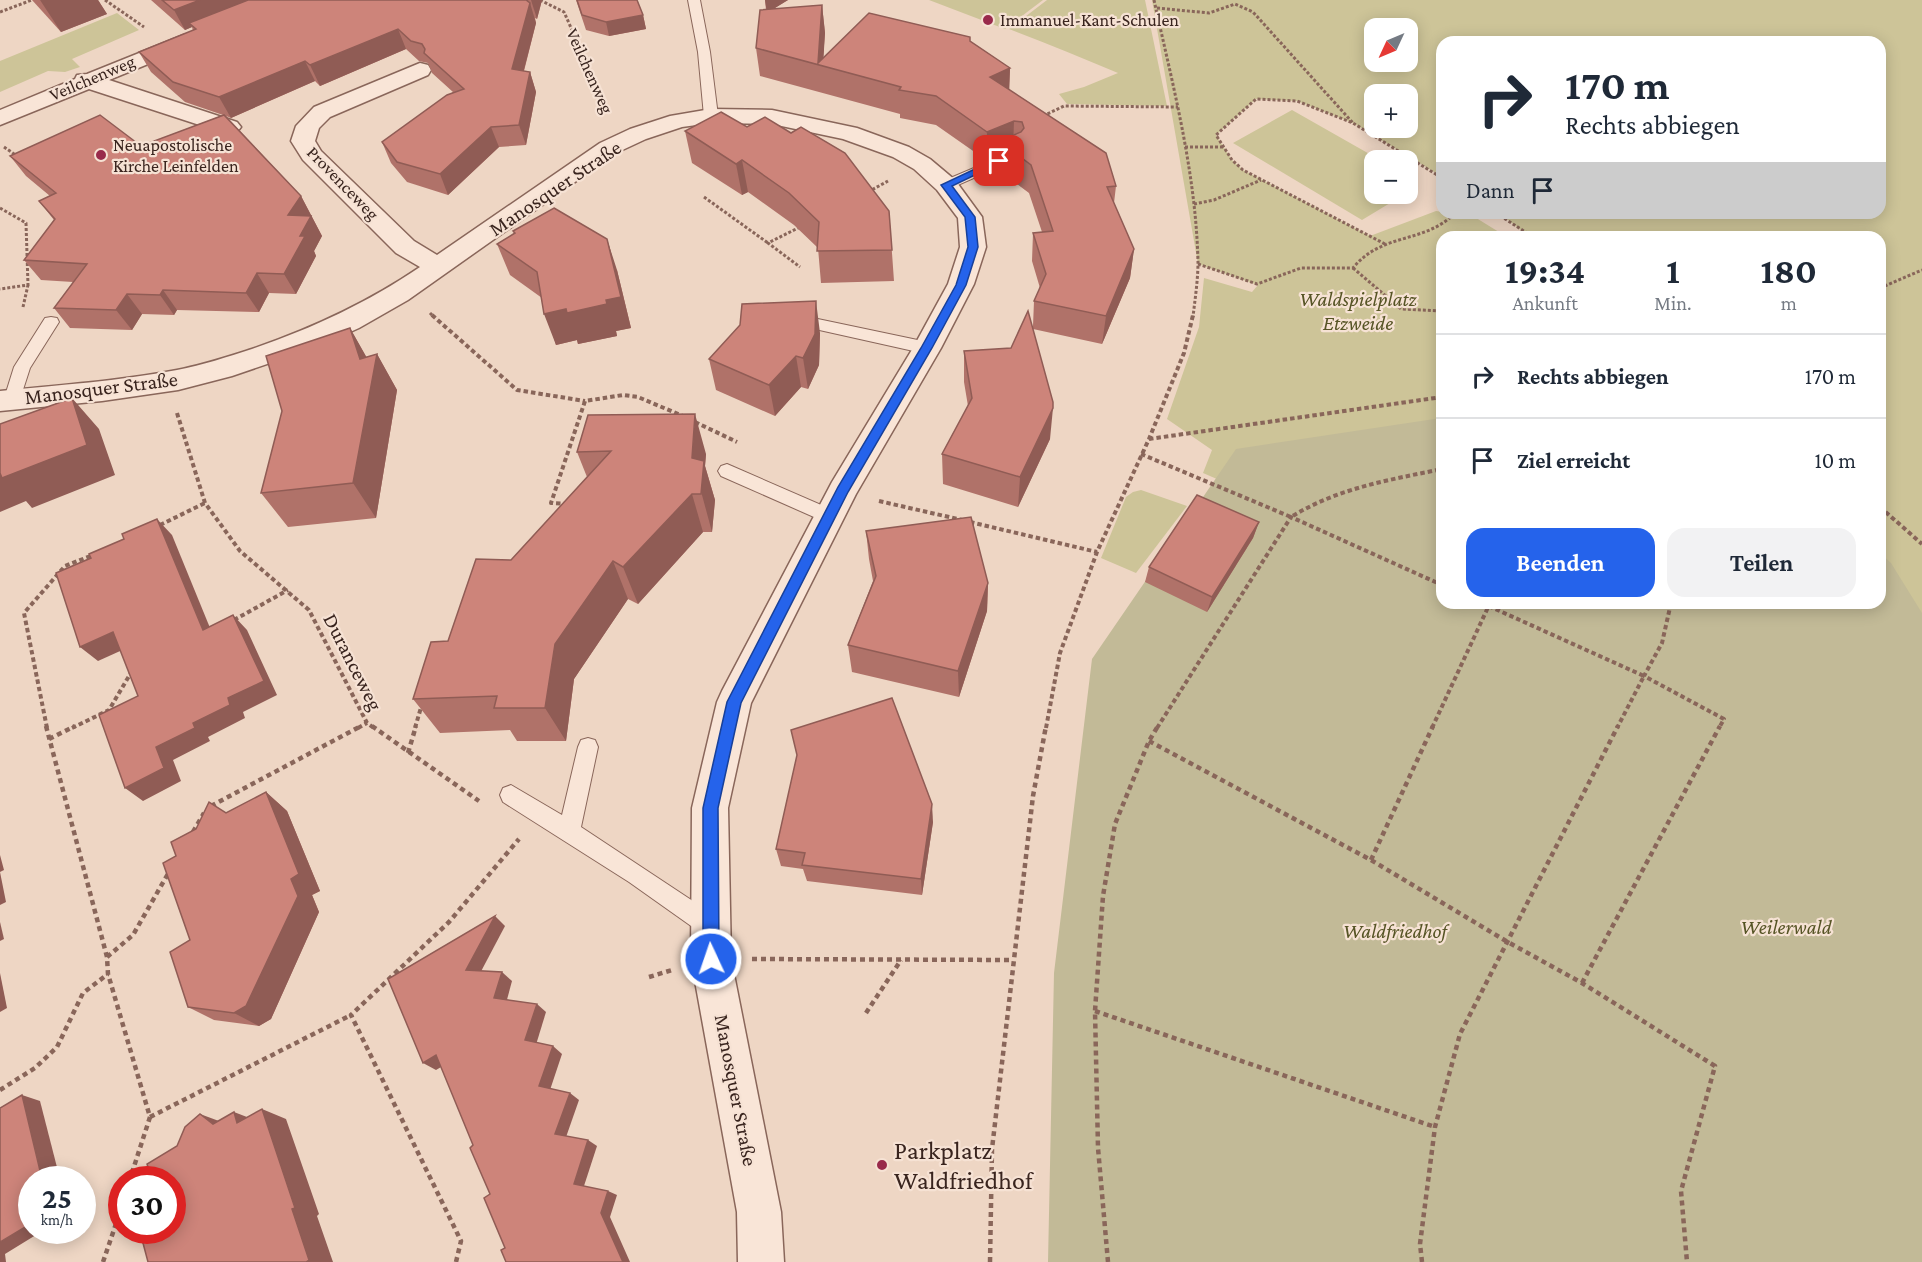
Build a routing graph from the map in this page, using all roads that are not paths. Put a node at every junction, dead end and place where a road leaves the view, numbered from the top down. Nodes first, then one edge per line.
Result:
1 (694, 0) edge
2 (202, 33) edge
3 (420, 70) edge
4 (85, 80) junction
5 (711, 116) junction
6 (0, 118) edge
7 (229, 127) edge
8 (1014, 155) edge
9 (946, 185) junction
10 (439, 267) junction
11 (782, 316) edge
12 (51, 322) dead end
13 (927, 348) junction
14 (6, 400) edge
15 (727, 471) dead end
16 (829, 516) junction
17 (588, 747) dead end
18 (511, 795) dead end
19 (569, 832) junction
20 (709, 925) junction
21 (761, 1262) edge

1 - 5 lane
2 - 4 street, Veilchenweg
3 - 10 street, Provenceweg
4 - 6 street, Veilchenweg
4 - 7 street
5 - 9 street, Manosquer Straße
5 - 10 street, Manosquer Straße
8 - 9 lane
9 - 13 street, Manosquer Straße
10 - 14 street, Manosquer Straße
11 - 13 lane
12 - 14 lane
13 - 16 street, Manosquer Straße
15 - 16 lane
16 - 20 street, Manosquer Straße
17 - 19 lane
18 - 19 lane
19 - 20 lane
20 - 21 street, Manosquer Straße

